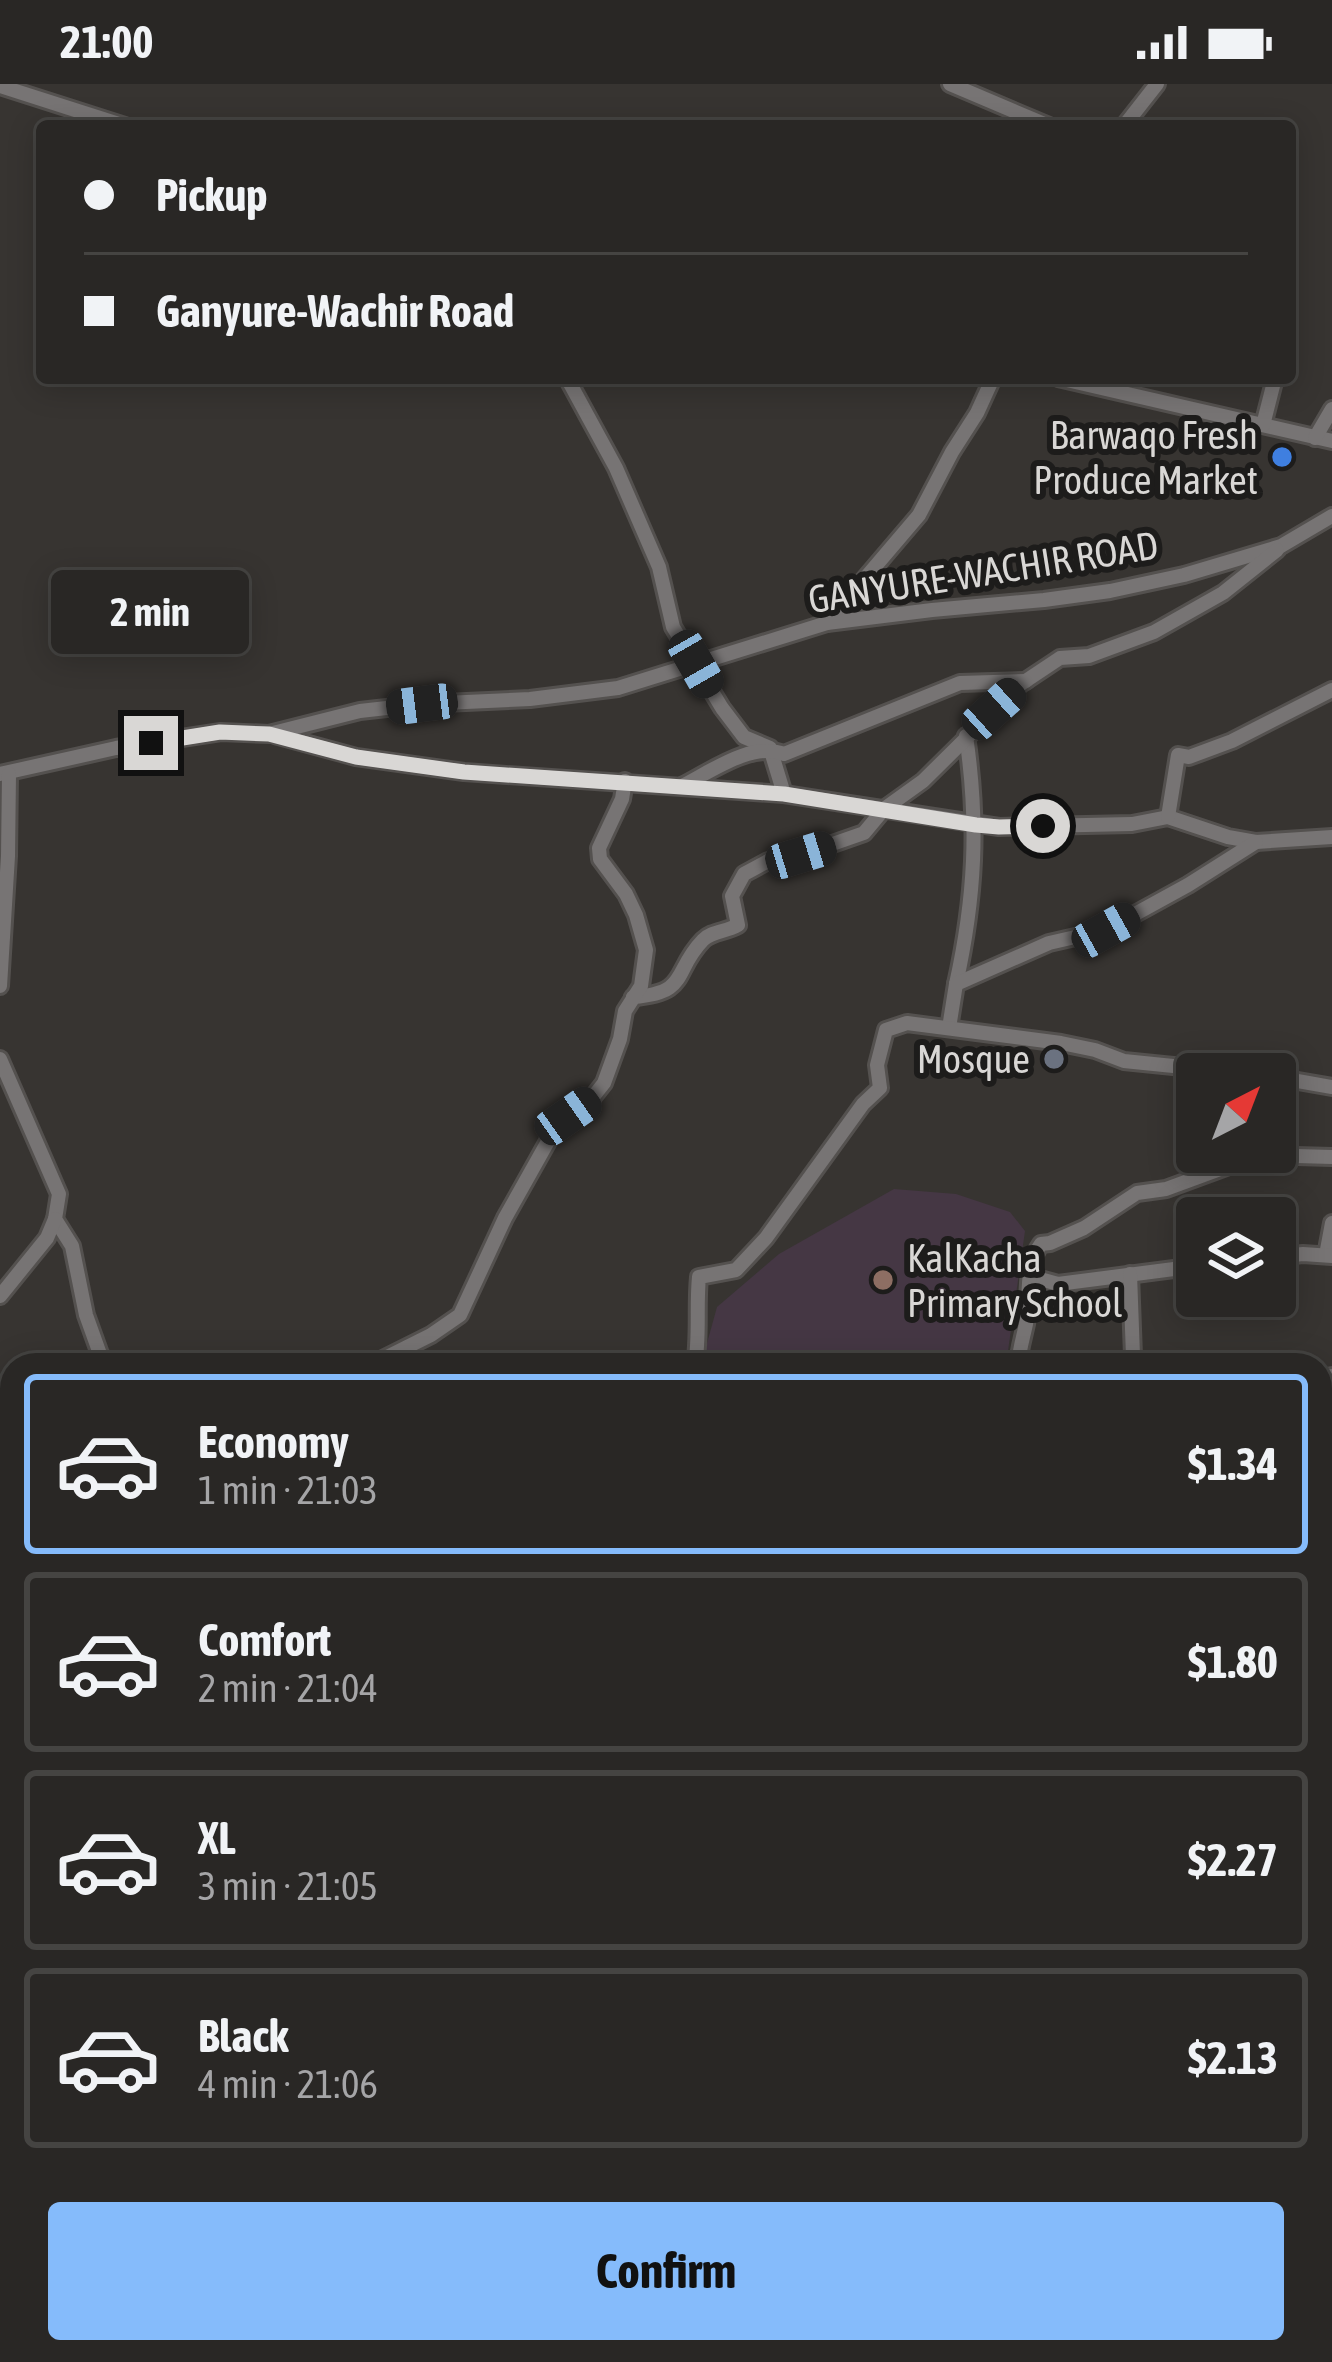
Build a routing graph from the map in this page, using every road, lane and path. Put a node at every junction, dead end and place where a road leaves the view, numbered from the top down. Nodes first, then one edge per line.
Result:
1 (950, 84) edge
2 (1157, 84) edge
3 (0, 86) edge
4 (106, 120) edge
5 (1035, 120) edge
6 (1129, 120) edge
7 (570, 384) edge
8 (992, 384) edge
9 (1084, 384) edge
10 (1273, 384) edge
11 (1332, 410) edge
12 (1263, 425) junction
13 (1316, 438) junction
14 (1332, 441) edge
15 (1332, 516) edge
16 (1281, 546) junction
17 (827, 623) junction
18 (696, 664) junction
19 (1026, 681) junction
20 (1332, 690) edge
21 (269, 734) junction
22 (967, 736) junction
23 (770, 748) junction
24 (4, 774) edge
25 (625, 781) junction
26 (679, 787) junction
27 (784, 794) junction
28 (884, 809) junction
29 (1168, 817) junction
30 (976, 825) junction
31 (1332, 836) edge
32 (1256, 842) junction
33 (956, 984) junction
34 (0, 986) edge
35 (633, 997) junction
36 (949, 1028) junction
37 (0, 1059) edge
38 (1176, 1066) edge
39 (1296, 1081) edge
40 (1332, 1087) edge
41 (1332, 1156) edge
42 (56, 1219) junction
43 (1332, 1223) edge
44 (1329, 1256) edge
45 (1296, 1257) edge
46 (1176, 1269) edge
47 (1029, 1270) junction
48 (1130, 1274) junction
49 (0, 1296) edge
50 (100, 1353) edge
51 (394, 1353) edge
52 (697, 1353) edge
53 (1020, 1353) edge
54 (1133, 1353) edge

1 - 5 street
2 - 6 street
3 - 4 street
7 - 18 street
8 - 17 street
9 - 12 street
10 - 12 street
11 - 13 street
12 - 13 street
13 - 14 street
15 - 16 street, GANYURE-WACHIR ROAD
16 - 17 street, GANYURE-WACHIR ROAD
16 - 19 street
17 - 18 street, GANYURE-WACHIR ROAD
18 - 21 street, GANYURE-WACHIR ROAD
18 - 23 street
19 - 22 street
19 - 23 street
20 - 29 street
21 - 24 street, GANYURE-WACHIR ROAD
21 - 25 street
22 - 28 street
22 - 30 street
23 - 26 street
23 - 27 street
24 - 34 street
25 - 26 street
25 - 35 street
26 - 27 street
27 - 28 street
28 - 30 street
28 - 35 street
29 - 30 street
29 - 32 street
30 - 33 street
31 - 32 street
32 - 33 street
33 - 36 street
35 - 51 street
36 - 38 street
36 - 52 street
37 - 42 street
39 - 40 street
41 - 47 street
42 - 49 street
42 - 50 street
43 - 44 street
44 - 45 street
46 - 48 street
47 - 48 street
47 - 53 street
48 - 54 street

